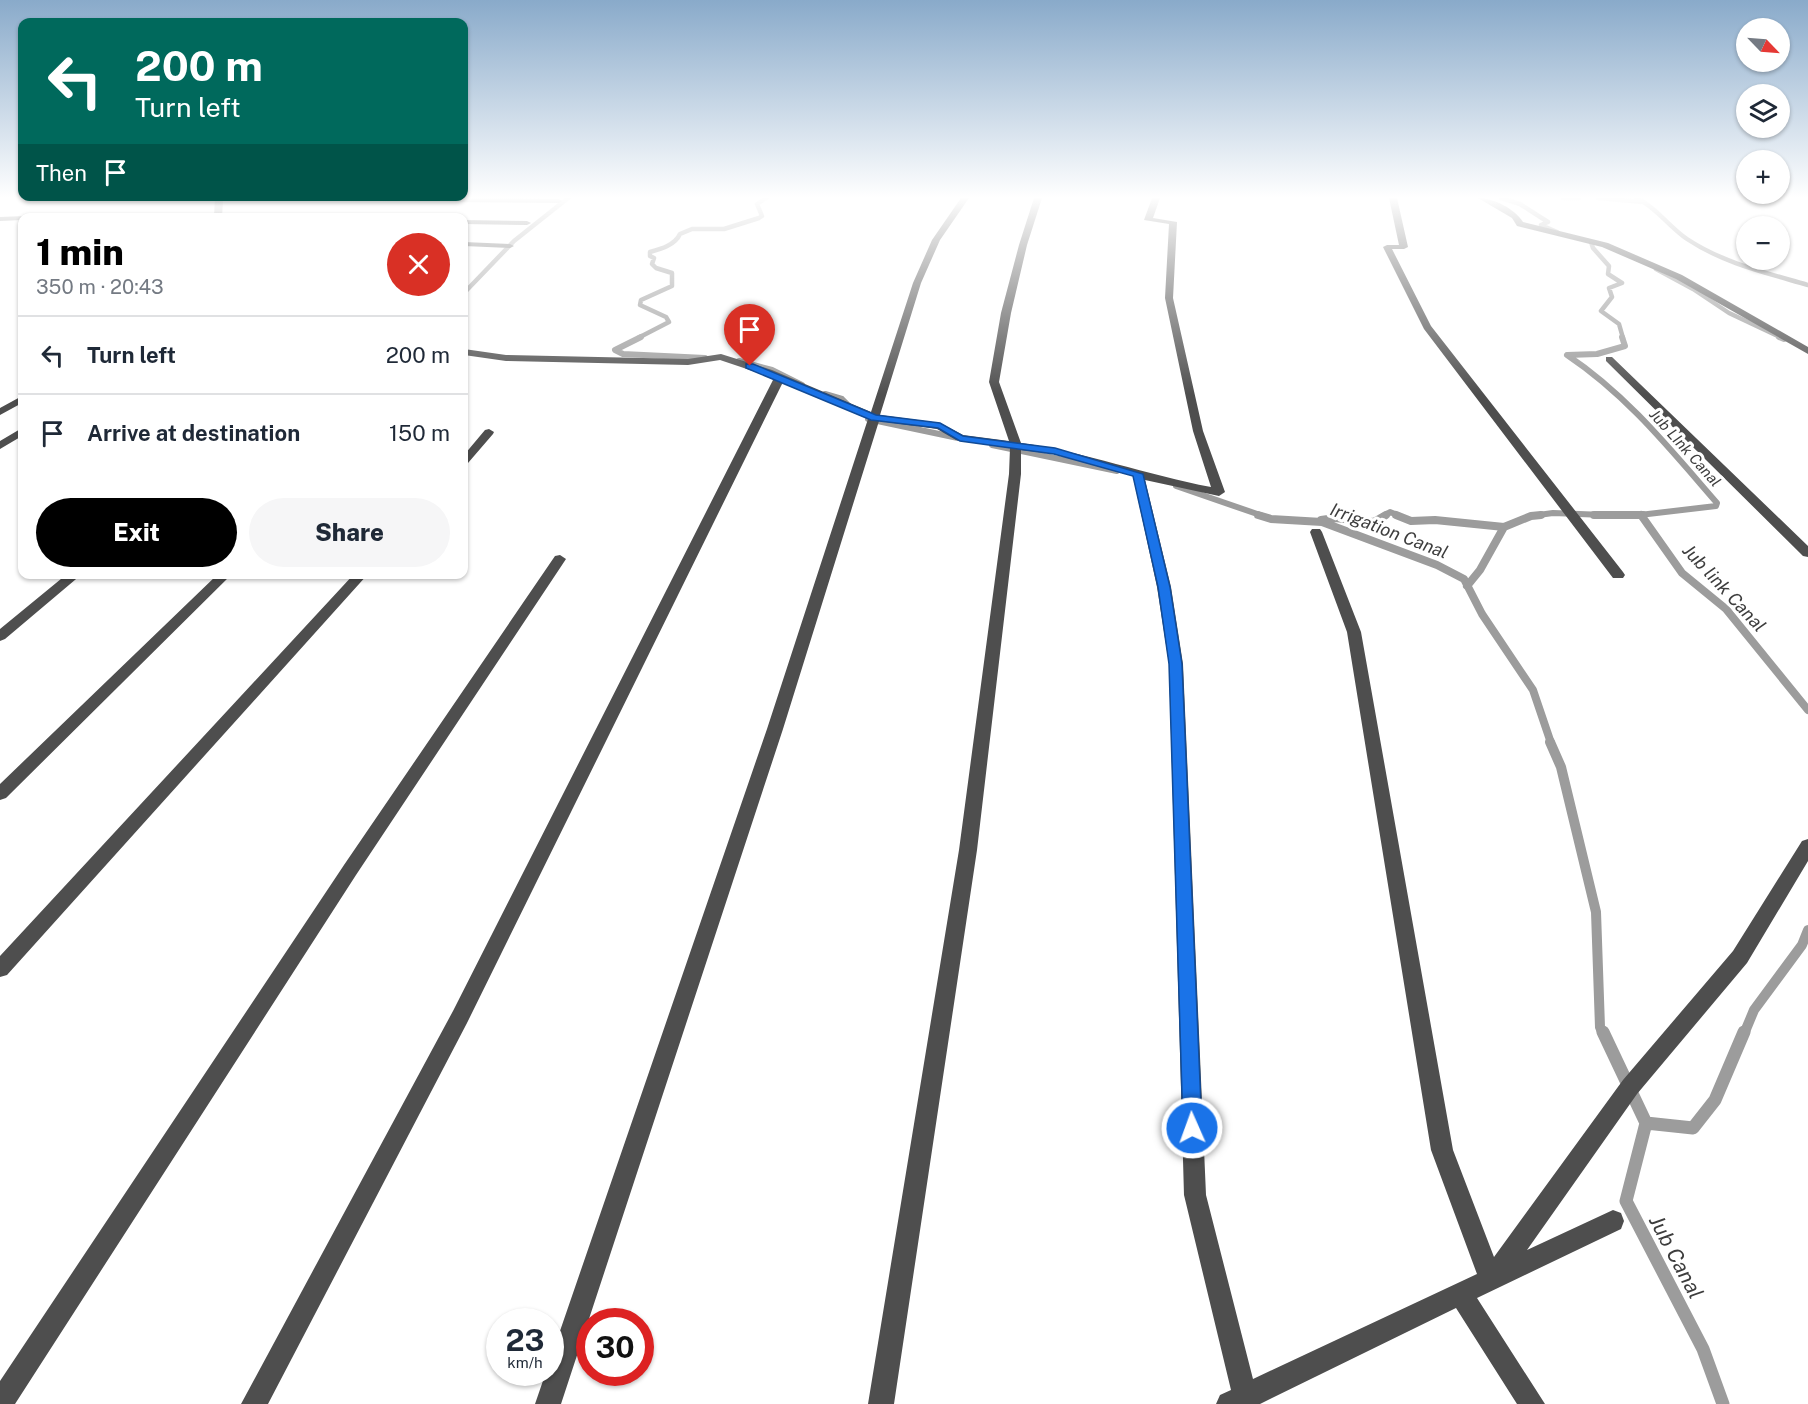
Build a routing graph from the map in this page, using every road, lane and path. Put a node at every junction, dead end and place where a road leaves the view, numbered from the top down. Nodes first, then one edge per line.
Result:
1 (926, 264) edge
2 (1018, 264) edge
3 (1171, 264) edge
4 (1395, 264) edge
5 (1647, 264) edge
6 (1808, 351) edge
7 (468, 353) edge
8 (1609, 359) dead end
9 (780, 377) junction
10 (18, 401) edge
11 (0, 412) edge
12 (874, 417) junction
13 (489, 432) dead end
14 (18, 434) edge
15 (0, 446) edge
16 (1016, 446) junction
17 (468, 456) edge
18 (1138, 474) junction
19 (1316, 532) dead end
20 (1808, 553) edge
21 (560, 559) dead end
22 (1618, 575) dead end
23 (70, 579) edge
24 (221, 579) edge
25 (357, 579) edge
26 (0, 636) edge
27 (0, 794) edge
28 (1808, 846) edge
29 (0, 969) edge
30 (1613, 1221) dead end
31 (1491, 1281) junction
32 (1460, 1293) junction
33 (1240, 1402) edge
34 (0, 1404) edge
35 (254, 1404) edge
36 (548, 1404) edge
37 (881, 1404) edge
38 (1532, 1404) edge

1 - 12 street
2 - 16 street
3 - 18 street
4 - 22 street
5 - 6 street
7 - 9 street
8 - 20 street
9 - 12 street
9 - 35 street
10 - 11 street
12 - 16 street
12 - 36 street
13 - 17 street
14 - 15 street
16 - 18 street
16 - 37 street
18 - 33 street
19 - 31 street
21 - 34 street
23 - 26 street
24 - 27 street
25 - 29 street
28 - 31 street
30 - 31 street
31 - 32 street
32 - 33 street
32 - 38 street

